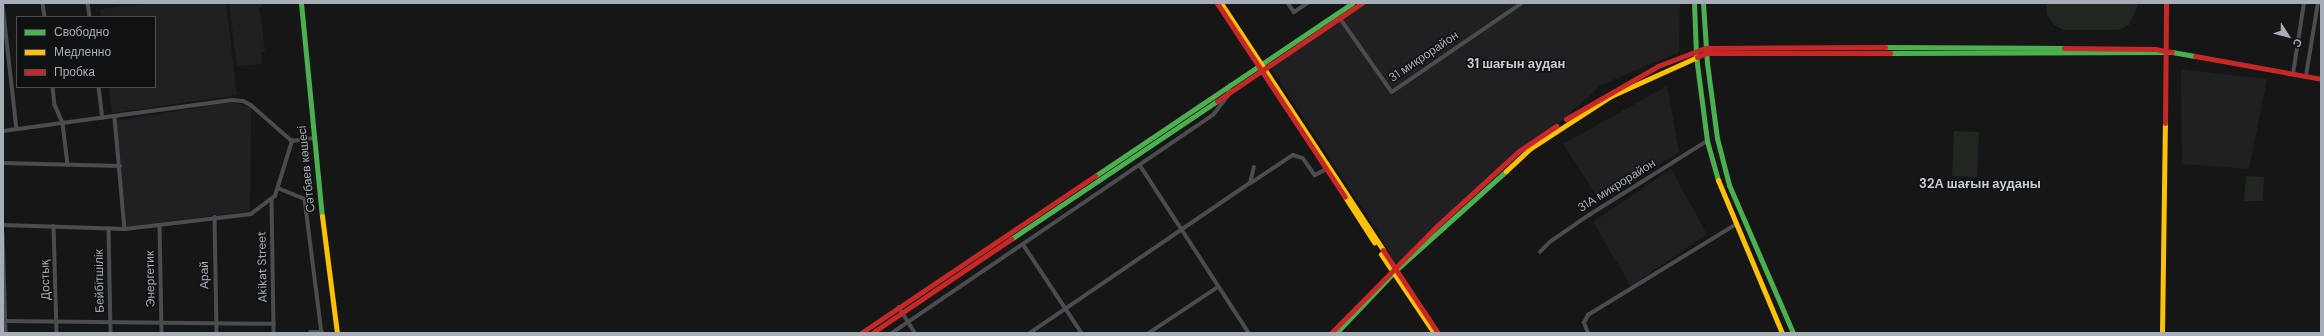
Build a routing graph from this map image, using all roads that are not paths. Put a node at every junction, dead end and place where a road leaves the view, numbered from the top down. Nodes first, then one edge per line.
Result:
1 (43, 3) edge
2 (88, 3) edge
3 (301, 3) edge
4 (1217, 3) edge
5 (1221, 3) edge
6 (1288, 3) edge
7 (1308, 3) edge
8 (1352, 3) edge
9 (1362, 3) edge
10 (1522, 3) edge
11 (1694, 3) edge
12 (1703, 3) edge
13 (2163, 3) edge
14 (2166, 3) edge
15 (2304, 3) edge
16 (2318, 3) edge
17 (3, 5) edge
18 (1339, 15) junction
19 (45, 16) edge
20 (90, 16) edge
21 (1706, 51) junction
22 (2164, 51) junction
23 (1696, 54) junction
24 (1260, 64) junction
25 (1263, 69) junction
26 (2293, 74) junction
27 (2306, 76) junction
28 (2321, 79) edge
29 (1230, 85) junction
30 (53, 88) edge
31 (99, 88) edge
32 (1230, 92) junction
33 (103, 118) junction
34 (115, 118) junction
35 (63, 123) junction
36 (17, 129) junction
37 (3, 131) edge
38 (313, 138) junction
39 (1717, 138) junction
40 (292, 141) junction
41 (1708, 141) junction
42 (3, 163) edge
43 (68, 165) junction
44 (1140, 165) junction
45 (120, 166) junction
46 (1254, 167) dead end
47 (1327, 169) junction
48 (1250, 183) junction
49 (278, 188) junction
50 (272, 200) junction
51 (215, 217) junction
52 (3, 225) edge
53 (160, 225) junction
54 (1735, 225) junction
55 (54, 226) junction
56 (109, 228) junction
57 (125, 229) junction
58 (1181, 231) junction
59 (3, 233) edge
60 (1023, 244) junction
61 (985, 251) junction
62 (1540, 252) dead end
63 (1393, 271) junction
64 (1218, 287) junction
65 (900, 309) junction
66 (1066, 309) junction
67 (4, 321) edge
68 (57, 322) junction
69 (110, 322) junction
70 (217, 322) junction
71 (908, 322) junction
72 (162, 323) junction
73 (274, 324) junction
74 (310, 332) dead end
75 (322, 332) edge
76 (6, 333) edge
77 (57, 333) edge
78 (111, 333) edge
79 (162, 333) edge
80 (217, 333) edge
81 (274, 333) edge
82 (337, 333) edge
83 (861, 333) edge
84 (872, 333) edge
85 (892, 333) edge
86 (915, 333) edge
87 (1030, 333) edge
88 (1082, 333) edge
89 (1150, 333) edge
90 (1249, 333) edge
91 (1331, 333) edge
92 (1336, 333) edge
93 (1434, 333) edge
94 (1438, 333) edge
95 (1588, 333) edge
96 (1782, 333) edge
97 (1793, 333) edge
98 (2159, 333) edge
99 (2162, 333) edge

1 - 19 street
2 - 20 street
3 - 38 main road, Сәтбаев көшесі
4 - 24 main road
5 - 24 main road
6 - 7 street
8 - 18 main road
9 - 18 main road
10 - 18 street, 31 микрорайон
11 - 23 main road
12 - 21 main road
13 - 22 main road
14 - 22 main road
15 - 26 street
16 - 27 street
17 - 36 street
18 - 24 main road
18 - 25 main road
21 - 22 main road
21 - 23 main road
21 - 39 main road
22 - 26 main road
22 - 98 main road
22 - 99 main road
23 - 41 main road
23 - 63 main road
24 - 25 main road
24 - 29 main road
25 - 32 main road
25 - 47 main road
25 - 63 main road
26 - 27 main road
27 - 28 main road
29 - 32 street
29 - 61 main road
30 - 35 street
31 - 33 street
32 - 44 street
32 - 61 main road
33 - 34 street
33 - 35 street
34 - 40 street
34 - 45 street
35 - 36 street
35 - 43 street
36 - 37 street
38 - 40 street
38 - 82 main road, Сәтбаев көшесі
39 - 41 main road
39 - 97 main road
40 - 49 street
41 - 54 main road
41 - 62 street, 31А микрорайон
42 - 43 street
43 - 45 street
44 - 58 street
44 - 60 street
45 - 57 street
46 - 48 street
47 - 48 street
47 - 63 main road
48 - 58 street
49 - 50 street
49 - 75 street
50 - 51 street
50 - 73 street, Akikat Street
51 - 53 street
51 - 70 street, Арай
52 - 55 street
53 - 57 street
53 - 72 street, Энергетик
54 - 95 street
54 - 96 main road
55 - 56 street
55 - 68 street, Достық
56 - 57 street
56 - 69 street, Бейбітшілік
58 - 64 street
58 - 66 street
59 - 67 street
60 - 66 street
60 - 71 street
61 - 65 main road
63 - 91 main road
63 - 92 main road
63 - 93 main road
63 - 94 main road
64 - 89 street
64 - 90 street
65 - 71 street
65 - 83 main road
65 - 84 main road
66 - 87 street
66 - 88 street
67 - 68 street
67 - 76 street
68 - 69 street
68 - 77 street, Достық
69 - 72 street
69 - 78 street, Бейбітшілік
70 - 72 street
70 - 73 street
70 - 80 street, Арай
71 - 85 street
71 - 86 street
72 - 79 street, Энергетик
73 - 81 street, Akikat Street
74 - 75 street

